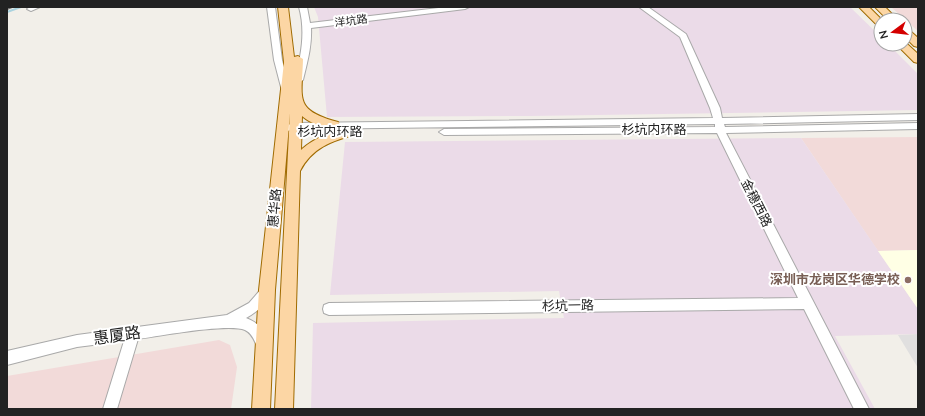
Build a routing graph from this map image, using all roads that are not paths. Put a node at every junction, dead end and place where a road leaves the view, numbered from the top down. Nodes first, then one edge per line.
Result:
1 (271, 7) edge
2 (283, 7) edge
3 (292, 7) edge
4 (303, 7) edge
5 (465, 7) edge
6 (643, 7) edge
7 (864, 7) edge
8 (873, 16) edge
9 (308, 26) junction
10 (910, 52) edge
11 (918, 60) edge
12 (293, 94) junction
13 (918, 117) edge
14 (334, 125) junction
15 (719, 125) junction
16 (918, 126) edge
17 (291, 130) junction
18 (350, 132) junction
19 (294, 170) junction
20 (267, 290) junction
21 (808, 303) junction
22 (329, 309) dead end
23 (228, 321) junction
24 (132, 334) junction
25 (264, 346) junction
26 (7, 358) edge
27 (110, 409) edge
28 (261, 409) edge
29 (284, 409) edge
30 (862, 409) edge

1 - 12 street
2 - 12 main road, 惠华路
3 - 12 main road, 惠华路
4 - 9 street
5 - 9 street, 洋坑路
6 - 15 street, 金穗西路
7 - 8 main road
9 - 12 street
10 - 11 main road
12 - 14 main road
12 - 17 main road, 惠华路
13 - 15 street, 杉坑内环路
14 - 15 street, 杉坑内环路
14 - 17 street, 杉坑内环路
15 - 16 street, 杉坑内环路
15 - 18 street, 杉坑内环路
15 - 21 street, 金穗西路
17 - 18 street, 杉坑内环路
17 - 19 main road, 惠华路
17 - 20 main road, 惠华路
18 - 19 main road
19 - 29 main road, 惠华路
20 - 23 street
20 - 25 main road, 惠华路
21 - 22 street, 杉坑一路
21 - 30 street, 金穗西路
23 - 24 street, 惠厦路
23 - 25 street
24 - 26 street, 惠厦路
24 - 27 street
25 - 28 main road, 惠华路

